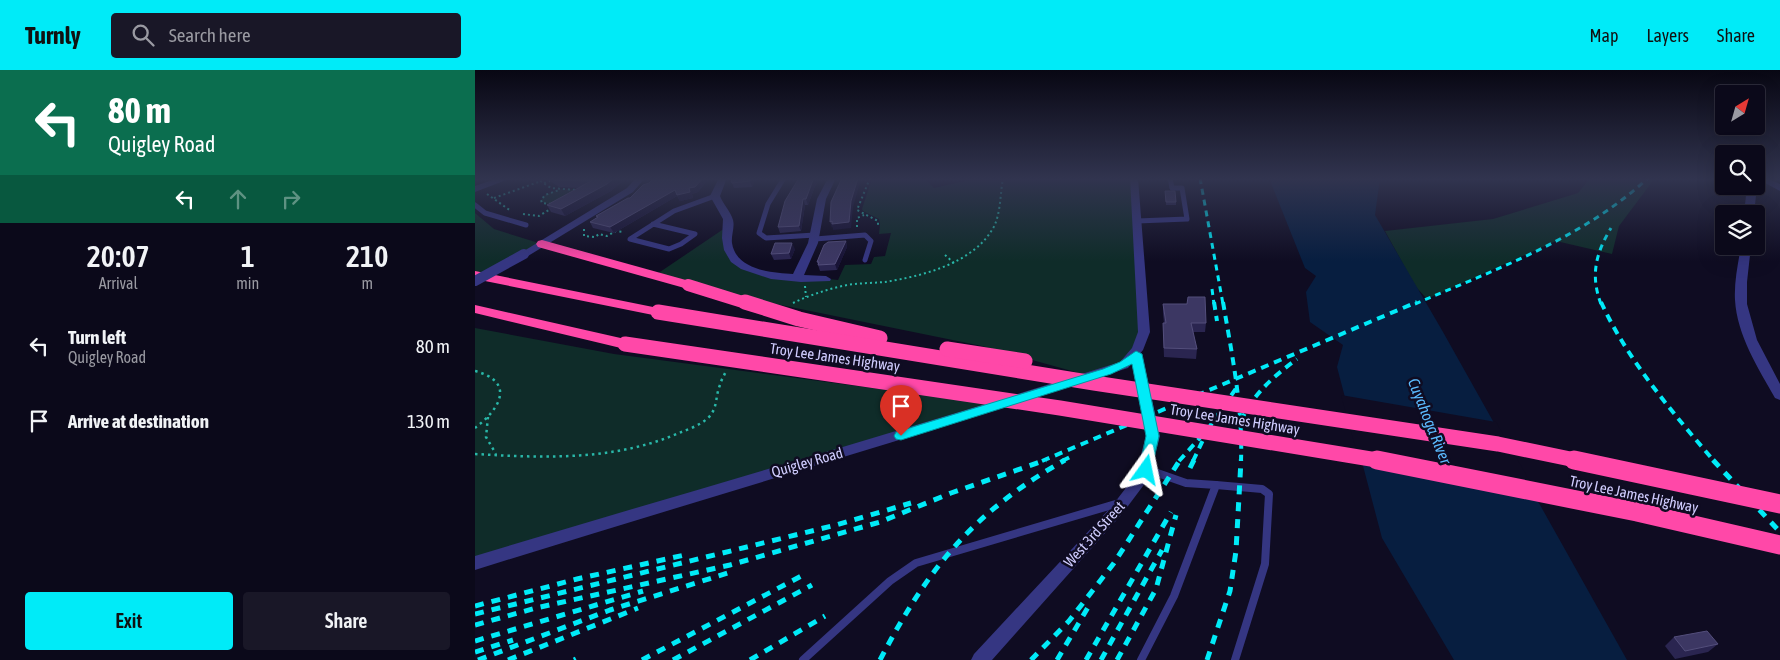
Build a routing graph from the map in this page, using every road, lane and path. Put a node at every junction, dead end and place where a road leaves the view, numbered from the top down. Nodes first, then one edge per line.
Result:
1 (475, 205) edge
2 (504, 206) edge
3 (555, 206) edge
4 (605, 206) edge
5 (688, 206) edge
6 (719, 206) edge
7 (768, 206) edge
8 (821, 206) edge
9 (859, 206) edge
10 (998, 206) edge
11 (1136, 206) edge
12 (1185, 206) edge
13 (865, 215) junction
14 (1137, 221) junction
15 (653, 224) junction
16 (527, 225) dead end
17 (877, 226) dead end
18 (584, 227) dead end
19 (857, 227) dead end
20 (631, 228) dead end
21 (815, 237) junction
22 (542, 244) junction
23 (945, 255) dead end
24 (1745, 255) edge
25 (865, 260) dead end
26 (954, 262) junction
27 (475, 275) edge
28 (797, 278) junction
29 (826, 279) dead end
30 (475, 281) edge
31 (806, 297) dead end
32 (475, 309) edge
33 (475, 321) edge
34 (625, 344) junction
35 (1136, 354) junction
36 (475, 371) edge
37 (1094, 383) junction
38 (719, 386) dead end
39 (1780, 395) edge
40 (488, 416) junction
41 (475, 428) edge
42 (475, 454) edge
43 (496, 454) junction
44 (1146, 470) junction
45 (1216, 485) junction
46 (1123, 502) junction
47 (1780, 504) edge
48 (1780, 545) edge
49 (475, 563) edge
50 (803, 660) edge
51 (980, 660) edge
52 (1141, 660) edge
53 (1235, 660) edge

1 - 16 lane
2 - 3 path
4 - 22 street
5 - 15 lane
6 - 28 street
7 - 21 lane
8 - 21 street
9 - 13 path
10 - 26 path
11 - 14 street
12 - 14 lane
13 - 17 path
13 - 19 path
14 - 35 street
15 - 15 lane
18 - 20 path
21 - 25 lane
21 - 28 street
22 - 30 street, bridge
22 - 37 highway, bridge
23 - 26 path
24 - 39 street
26 - 31 path
27 - 37 highway, Troy Lee James Highway, bridge
28 - 29 street
32 - 34 highway, Troy Lee James Highway
33 - 34 highway
34 - 48 highway, Troy Lee James Highway, bridge
35 - 44 street, West 3rd Street
35 - 49 street, Quigley Road
36 - 40 path
37 - 47 highway, Troy Lee James Highway, bridge
38 - 43 path
40 - 41 path
40 - 43 path
42 - 43 path
44 - 45 lane
44 - 46 street, West 3rd Street
45 - 52 lane
45 - 53 lane
46 - 50 lane
46 - 51 street, West 3rd Street

